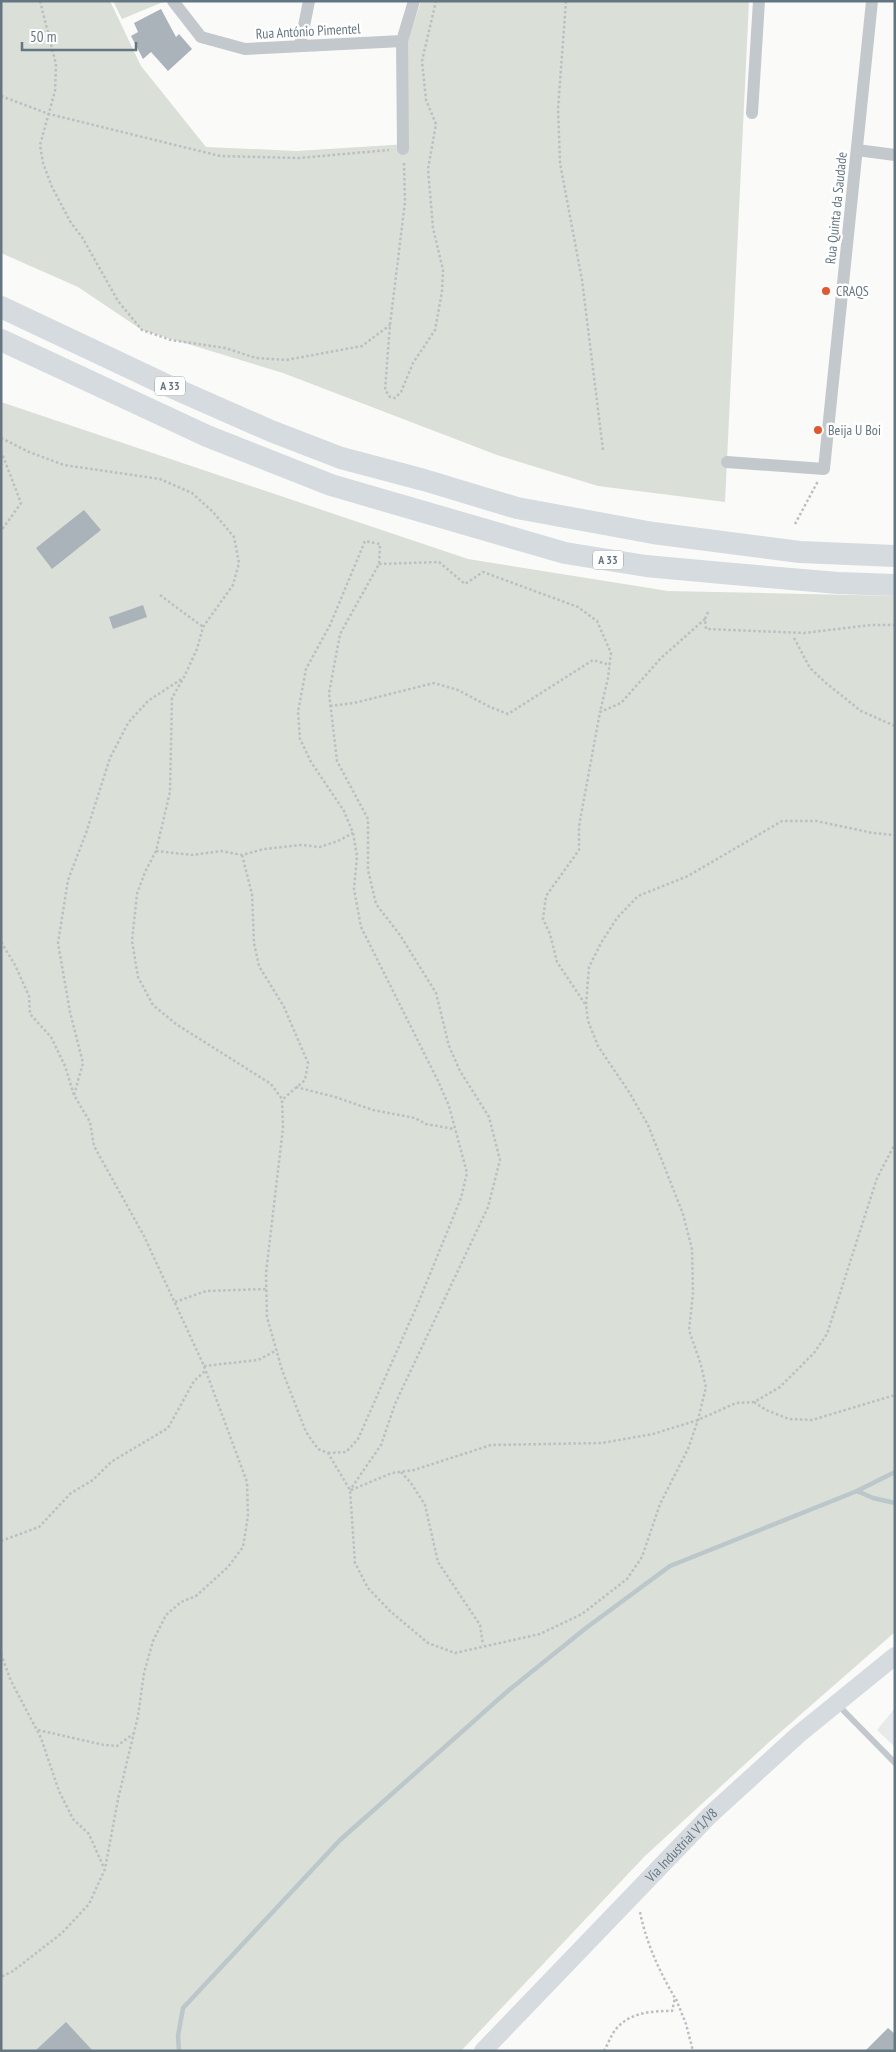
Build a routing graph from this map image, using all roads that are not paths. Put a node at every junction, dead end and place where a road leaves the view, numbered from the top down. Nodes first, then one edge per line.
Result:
1 (173, 1) edge
2 (309, 1) edge
3 (414, 1) edge
4 (759, 1) edge
5 (872, 1) edge
6 (402, 41) junction
7 (300, 46) junction
8 (752, 113) dead end
9 (403, 149) road end
10 (857, 150) junction
11 (895, 155) edge
12 (1, 307) edge
13 (1, 340) edge
14 (727, 462) dead end
15 (895, 556) edge
16 (895, 585) edge
17 (895, 1656) edge
18 (836, 1702) junction
19 (895, 1764) edge
20 (483, 2051) edge

1 - 7 street, Rua António Pimentel
2 - 7 street
3 - 6 street
4 - 8 street
5 - 10 street, Rua Quinta da Saudade
6 - 7 street, Rua António Pimentel
6 - 9 street
10 - 11 street
10 - 14 street, Rua Quinta da Saudade
12 - 15 highway, A 33
13 - 16 highway, A 33
17 - 18 main road, Via Industrial V1/V8
18 - 19 lane
18 - 20 main road, Via Industrial V1/V8

